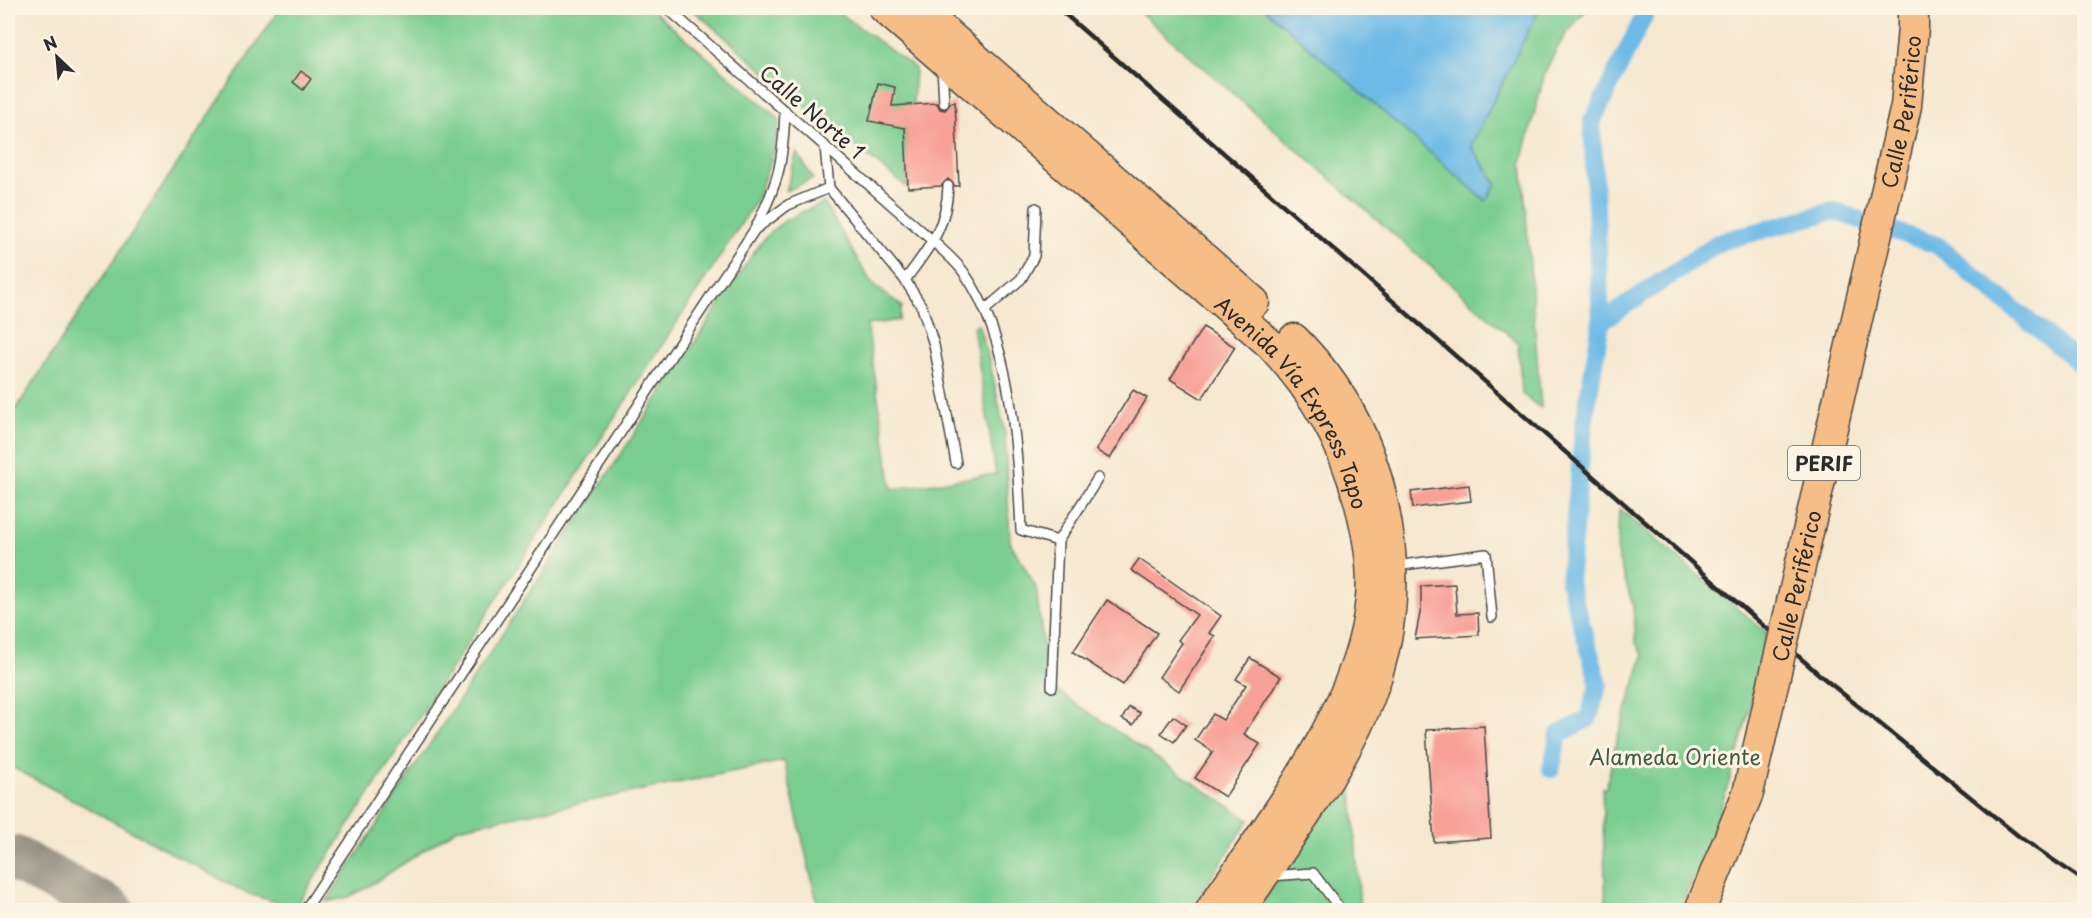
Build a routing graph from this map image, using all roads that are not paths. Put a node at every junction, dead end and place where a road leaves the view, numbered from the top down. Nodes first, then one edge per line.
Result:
1 (667, 8) edge
2 (884, 8) edge
3 (1912, 8) edge
4 (936, 35) edge
5 (944, 103) dead end
6 (785, 111) junction
7 (825, 146) junction
8 (948, 186) dead end
9 (829, 188) junction
10 (1036, 208) dead end
11 (755, 229) junction
12 (934, 242) junction
13 (905, 280) junction
14 (986, 309) junction
15 (956, 463) dead end
16 (1098, 478) dead end
17 (1058, 541) junction
18 (1393, 566) junction
19 (1491, 617) dead end
20 (1052, 687) dead end
21 (1262, 877) junction
22 (305, 910) edge
23 (1211, 910) edge
24 (1240, 910) edge
25 (1341, 910) edge
26 (1700, 910) edge

1 - 6 lane, Calle Norte 1
2 - 4 main road, Avenida Vía Express Tapo
3 - 26 main road, Calle Periférico / PERIF, bridge
4 - 5 lane
4 - 18 main road, Avenida Vía Express Tapo
4 - 23 main road, Avenida Vía Express Tapo
6 - 7 lane, Calle Norte 1
6 - 11 lane
7 - 9 lane
7 - 12 lane, Calle Norte 1
8 - 12 lane
9 - 11 lane
9 - 13 lane
10 - 14 lane
11 - 22 lane
12 - 13 lane
12 - 14 lane, Calle Norte 1
13 - 15 lane
14 - 17 lane, Calle Norte 1
16 - 17 lane
17 - 20 lane
18 - 19 lane
18 - 21 main road, Avenida Vía Express Tapo
21 - 24 main road, Avenida Vía Express Tapo
21 - 25 lane

